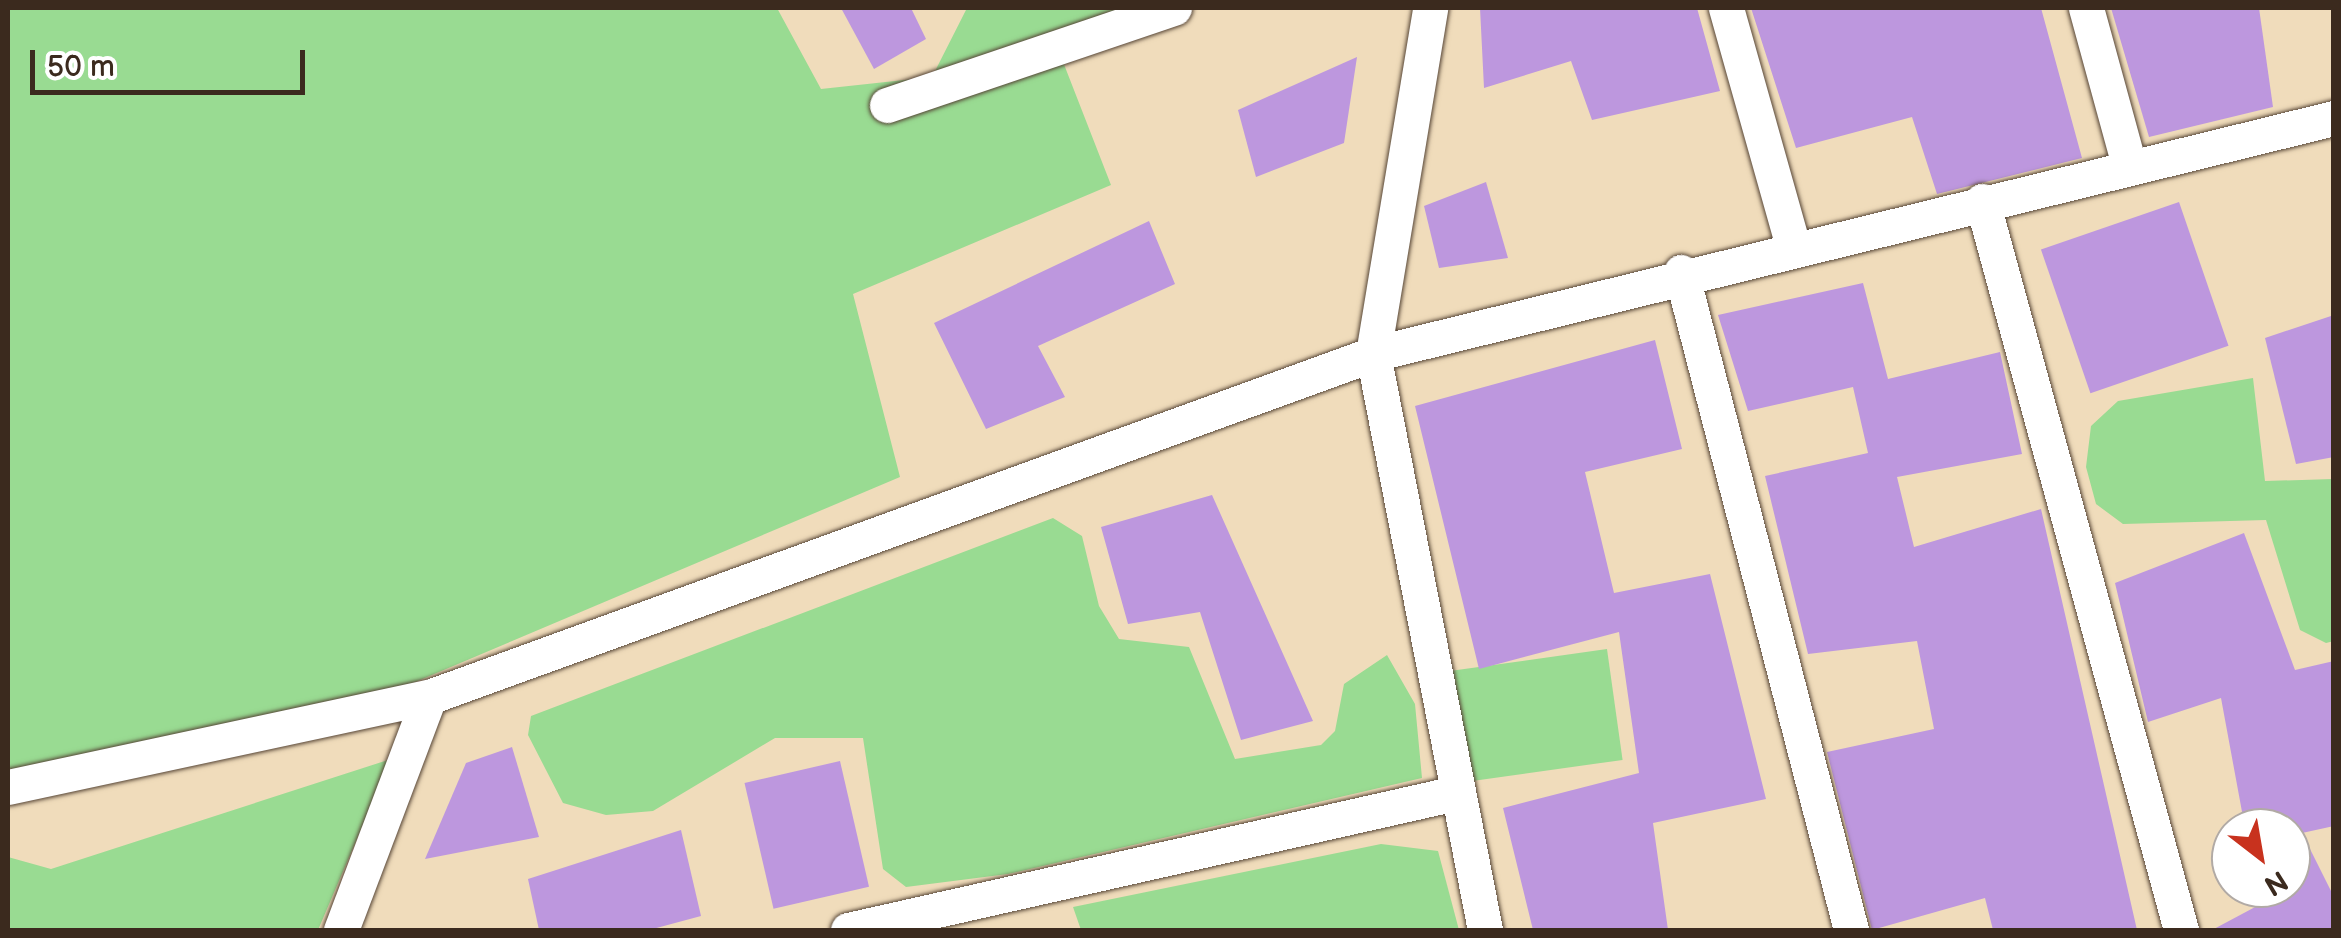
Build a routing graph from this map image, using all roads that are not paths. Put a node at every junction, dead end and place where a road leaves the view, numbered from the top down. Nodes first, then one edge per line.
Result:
1 (1174, 8) edge
2 (1430, 8) edge
3 (1726, 8) edge
4 (2086, 8) edge
5 (887, 104) dead end
6 (2334, 118) edge
7 (2128, 162) junction
8 (1982, 201) junction
9 (1793, 246) junction
10 (1682, 272) junction
11 (1373, 354) junction
12 (429, 697) junction
13 (8, 787) edge
14 (1456, 794) junction
15 (341, 930) edge
16 (848, 930) edge
17 (1486, 930) edge
18 (1851, 930) edge
19 (2181, 930) edge

1 - 5 street
2 - 11 street
3 - 9 street
4 - 7 street
6 - 7 street
7 - 8 street
8 - 9 street
8 - 19 street
9 - 10 street
10 - 11 street
10 - 18 street
11 - 12 street
11 - 14 street
12 - 13 street
12 - 15 street
14 - 16 street
14 - 17 street

